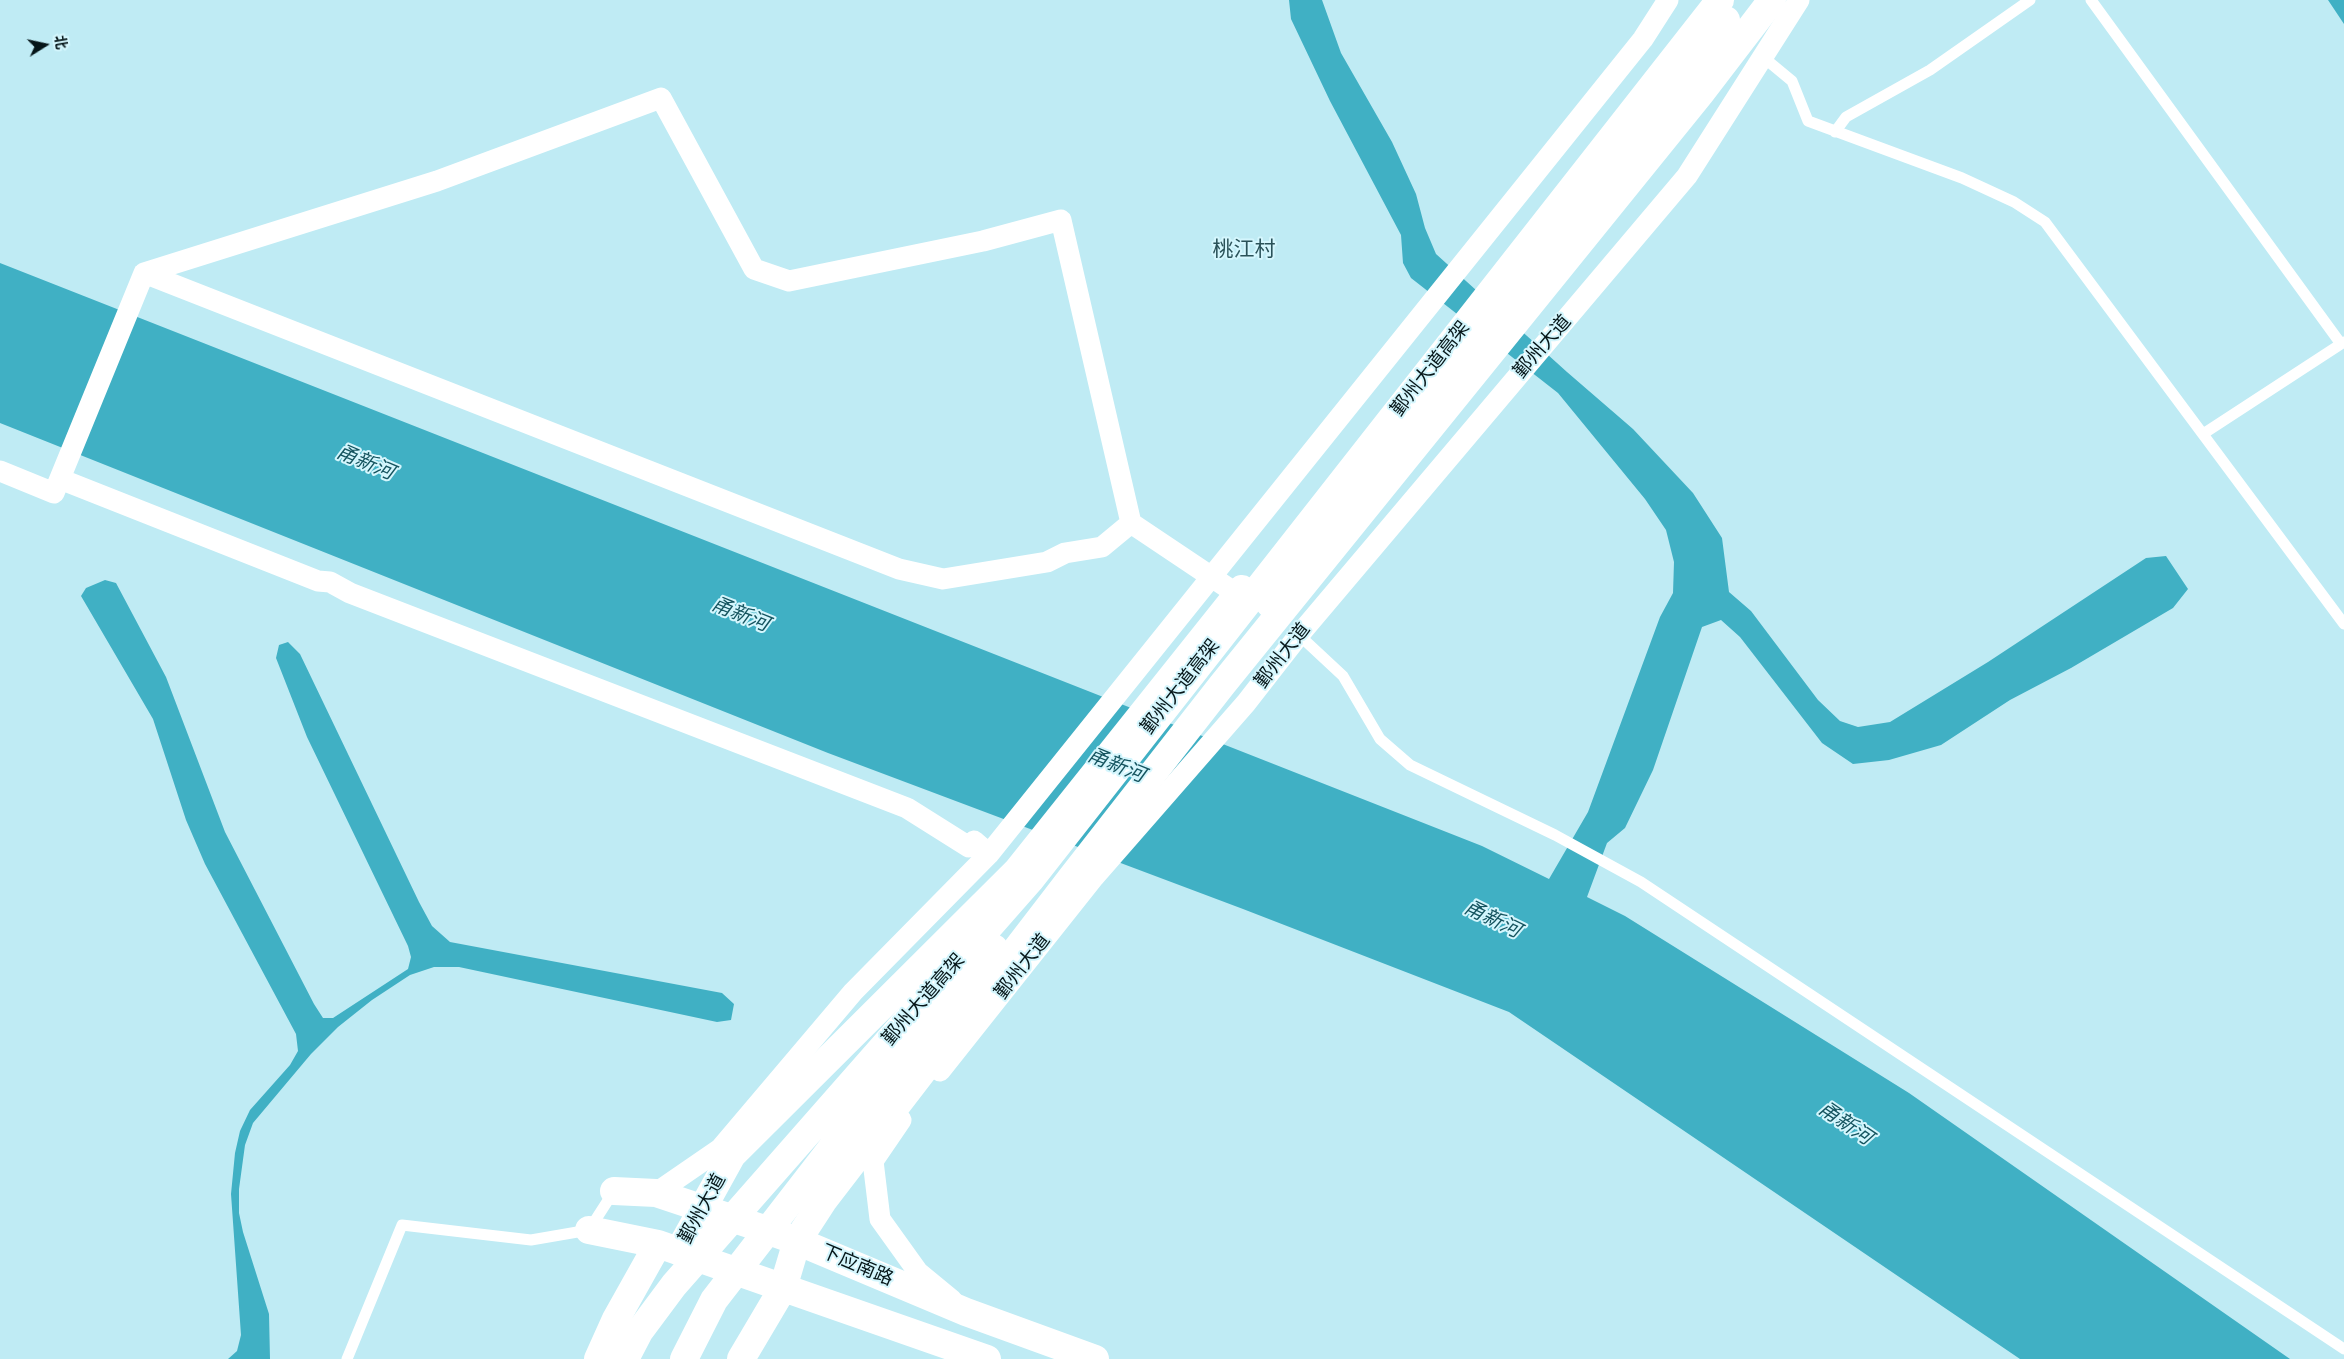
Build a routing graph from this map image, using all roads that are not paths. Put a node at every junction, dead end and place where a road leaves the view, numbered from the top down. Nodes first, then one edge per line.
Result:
1 (1668, 0) edge
2 (1713, 0) edge
3 (1720, 0) edge
4 (1739, 0) edge
5 (1772, 0) edge
6 (1799, 0) edge
7 (2030, 0) edge
8 (2091, 0) edge
9 (1763, 57) junction
10 (1835, 132) junction
11 (144, 274) junction
12 (2342, 343) edge
13 (2202, 434) junction
14 (0, 471) edge
15 (57, 486) junction
16 (1131, 523) junction
17 (1212, 577) junction
18 (1237, 594) junction
19 (2344, 624) edge
20 (1299, 635) junction
21 (989, 854) junction
22 (1083, 877) junction
23 (614, 1191) joint
24 (656, 1193) junction
25 (703, 1209) junction
26 (589, 1230) junction
27 (797, 1241) junction
28 (668, 1247) junction
29 (783, 1288) junction
30 (966, 1312) junction
31 (2344, 1349) edge
32 (346, 1359) edge
33 (598, 1359) edge
34 (624, 1359) edge
35 (684, 1359) edge
36 (741, 1359) edge
37 (988, 1359) edge
38 (1095, 1359) edge

1 - 17 street, 鄞州大道
2 - 18 main road, 鄞州大道
3 - 34 main road, 鄞州大道高架
4 - 35 main road, 鄞州大道高架
5 - 22 main road, 鄞州大道
6 - 9 street, 鄞州大道
7 - 10 lane
8 - 12 lane
9 - 10 lane
9 - 20 street, 鄞州大道
10 - 13 lane
11 - 15 street
11 - 16 street
11 - 16 street
12 - 13 lane
13 - 19 lane
14 - 15 street
15 - 21 street
16 - 17 street
17 - 18 street
17 - 21 street, 鄞州大道
18 - 25 main road, 鄞州大道
20 - 22 street, 鄞州大道
20 - 31 lane
21 - 24 street, 鄞州大道
22 - 27 main road, 鄞州大道
22 - 30 street, 鄞州大道
23 - 24 main road, 下应南路
23 - 26 lane
24 - 25 main road, 下应南路
25 - 27 main road, 下应南路
25 - 28 main road, 鄞州大道
26 - 28 main road
26 - 32 lane
27 - 29 main road, 鄞州大道
27 - 30 main road, 下应南路
28 - 29 main road
28 - 33 main road, 鄞州大道
29 - 36 main road, 鄞州大道
29 - 37 main road
30 - 38 main road, 下应南路

